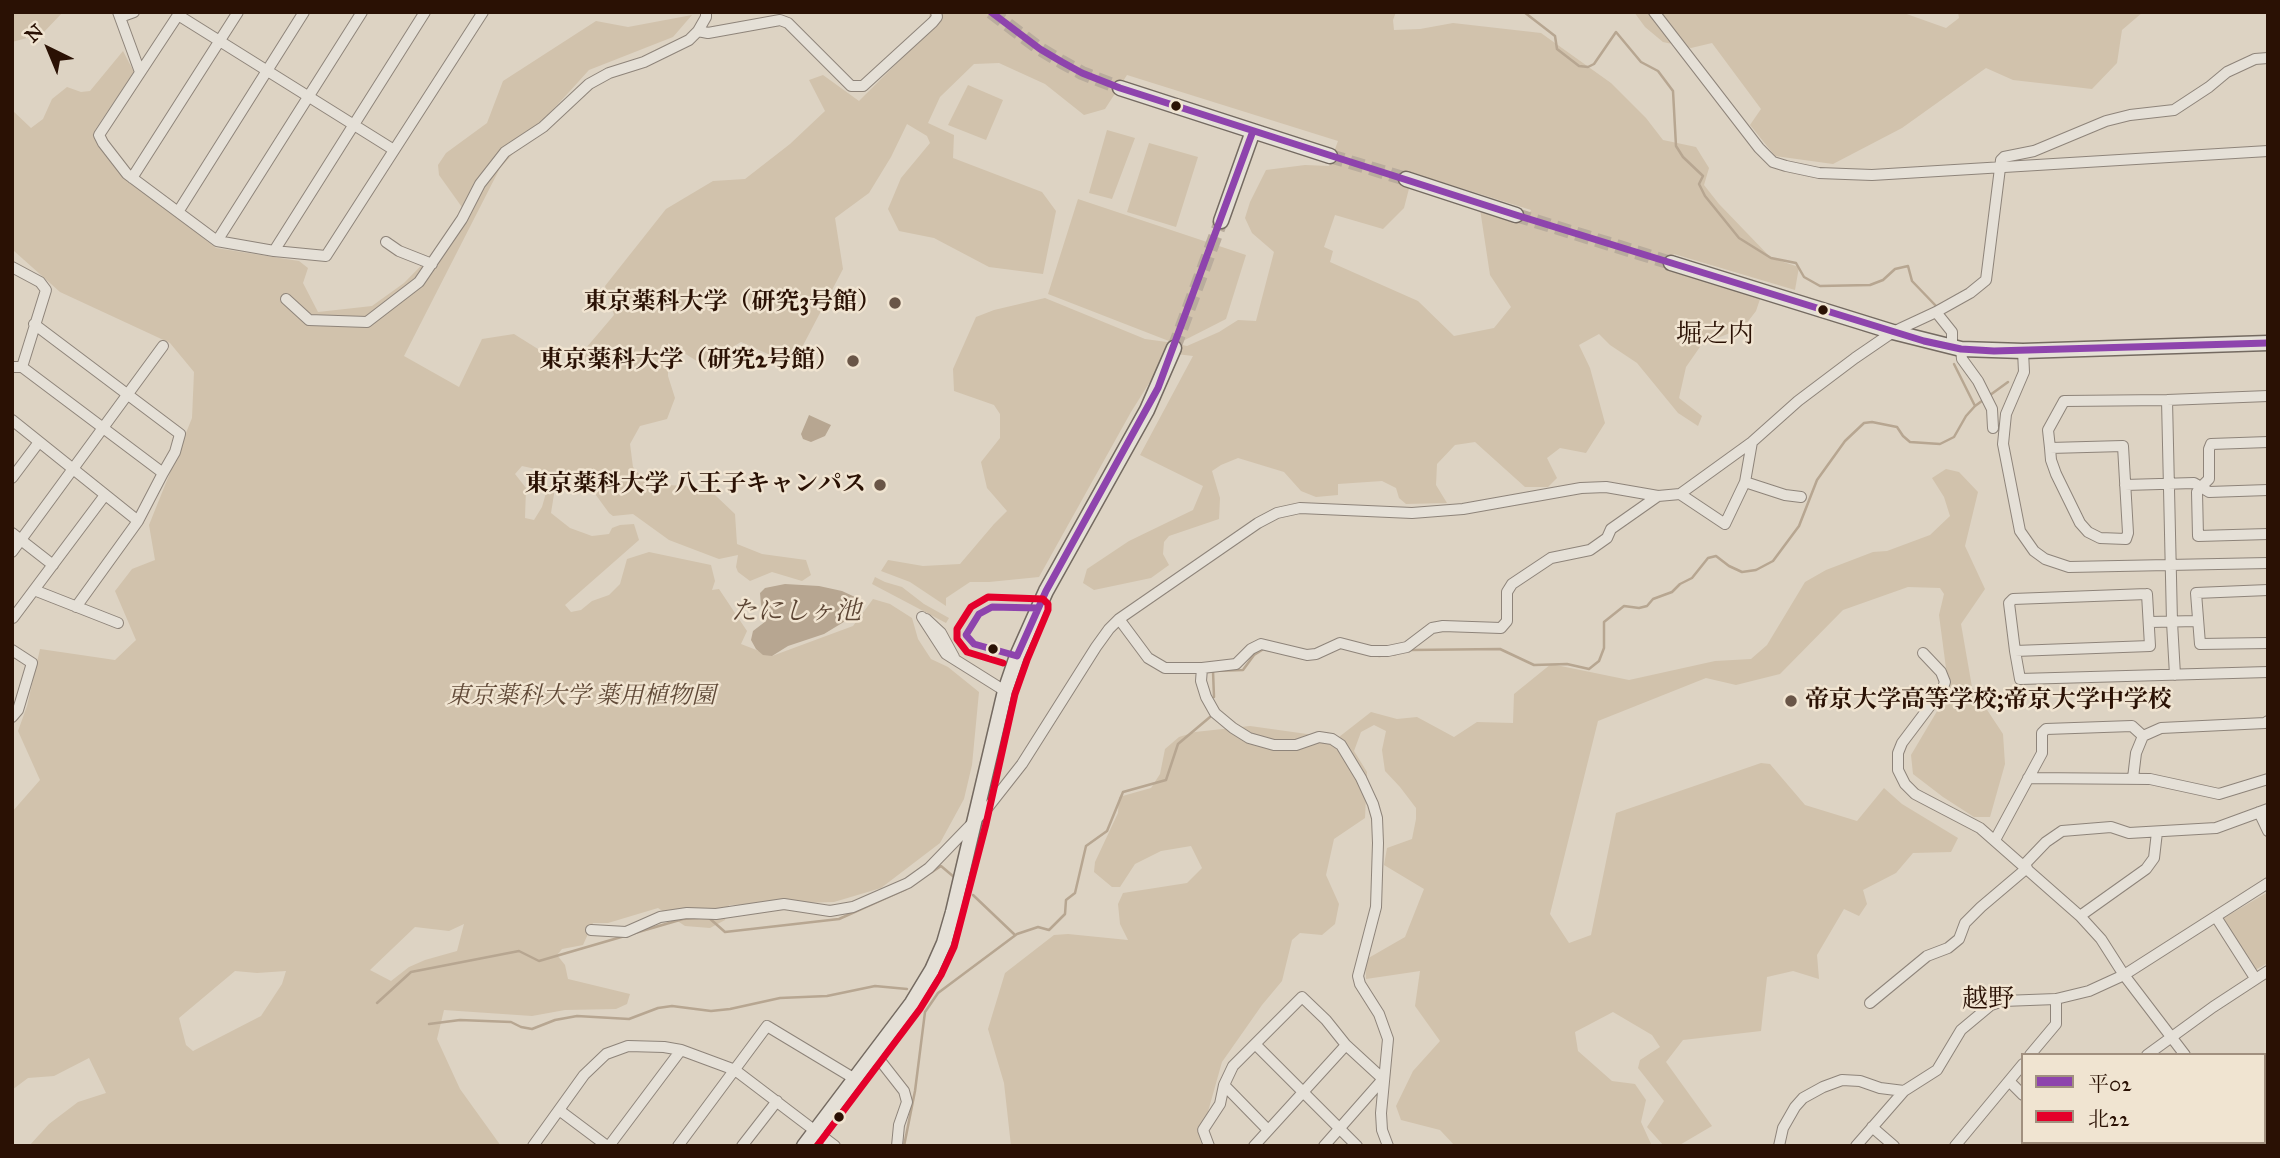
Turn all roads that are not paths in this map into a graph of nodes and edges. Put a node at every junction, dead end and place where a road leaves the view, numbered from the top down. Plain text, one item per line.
1 (134, 12) edge
2 (238, 12) edge
3 (304, 12) edge
4 (362, 12) edge
5 (425, 12) edge
6 (483, 12) edge
7 (706, 12) edge
8 (936, 12) edge
9 (1654, 12) edge
10 (179, 14) edge
11 (119, 15) edge
12 (698, 31) junction
13 (220, 41) junction
14 (2268, 58) edge
15 (267, 71) junction
16 (140, 72) junction
17 (1119, 88) tunnel mouth
18 (309, 97) junction
19 (354, 125) junction
20 (1253, 131) junction
21 (394, 150) junction
22 (2268, 151) edge
23 (1330, 156) tunnel mouth
24 (2001, 167) junction
25 (132, 178) junction
26 (1406, 179) tunnel mouth
27 (178, 212) junction
28 (1516, 215) tunnel mouth
29 (1221, 221) tunnel mouth
30 (217, 241) junction
31 (386, 242) dead end
32 (274, 251) junction
33 (1671, 263) tunnel mouth
34 (432, 264) junction
35 (12, 267) edge
36 (286, 299) dead end
37 (1939, 310) junction
38 (34, 324) junction
39 (1893, 332) junction
40 (2268, 343) edge
41 (163, 346) dead end
42 (1174, 348) tunnel mouth
43 (1956, 348) junction
44 (2023, 351) junction
45 (17, 367) edge
46 (127, 395) junction
47 (2268, 396) edge
48 (2167, 400) junction
49 (12, 420) edge
50 (104, 427) junction
51 (1993, 428) dead end
52 (39, 442) junction
53 (1752, 442) junction
54 (2268, 442) edge
55 (2050, 448) junction
56 (73, 469) junction
57 (163, 473) junction
58 (12, 478) edge
59 (1745, 482) junction
60 (2169, 483) junction
61 (2125, 485) junction
62 (2202, 487) junction
63 (2268, 490) edge
64 (1680, 494) junction
65 (105, 495) junction
66 (1658, 496) junction
67 (1801, 497) dead end
68 (138, 521) junction
69 (12, 533) edge
70 (2268, 534) edge
71 (21, 540) junction
72 (12, 552) edge
73 (2268, 563) edge
74 (53, 565) junction
75 (2171, 566) junction
76 (34, 590) junction
77 (2268, 590) edge
78 (76, 607) junction
79 (13, 618) edge
80 (1119, 619) junction
81 (2197, 621) junction
82 (2150, 622) junction
83 (2172, 622) junction
84 (118, 623) dead end
85 (2268, 643) edge
86 (12, 650) edge
87 (2015, 651) junction
88 (1923, 653) dead end
89 (956, 660) dead end
90 (1202, 668) junction
91 (2268, 672) edge
92 (2175, 675) junction
93 (1005, 691) junction
94 (14, 710) edge
95 (2268, 721) edge
96 (2143, 736) junction
97 (2028, 778) junction
98 (2133, 778) junction
99 (2268, 779) edge
100 (2264, 810) edge
101 (975, 822) junction
102 (2268, 831) edge
103 (2157, 832) junction
104 (1995, 839) junction
105 (2026, 866) junction
106 (2268, 883) edge
107 (2080, 916) junction
108 (2216, 917) junction
109 (591, 930) dead end
110 (2268, 971) edge
111 (2124, 975) junction
112 (2255, 978) junction
113 (2056, 999) junction
114 (1870, 1003) dead end
115 (2171, 1036) junction
116 (1256, 1045) junction
117 (1346, 1045) junction
118 (681, 1050) junction
119 (2032, 1053) edge
120 (2150, 1053) edge
121 (2184, 1053) edge
122 (875, 1054) junction
123 (2021, 1066) edge
124 (735, 1070) junction
125 (855, 1079) junction
126 (1383, 1079) junction
127 (2008, 1081) junction
128 (1224, 1084) junction
129 (1304, 1090) junction
130 (1904, 1091) junction
131 (2021, 1093) edge
132 (777, 1101) junction
133 (559, 1110) junction
134 (1872, 1127) junction
135 (1341, 1128) junction
136 (816, 1130) junction
137 (1268, 1130) junction
138 (533, 1146) edge
139 (608, 1146) edge
140 (678, 1146) edge
141 (742, 1146) edge
142 (804, 1146) edge
143 (835, 1146) edge
144 (897, 1146) edge
145 (1209, 1146) edge
146 (1254, 1146) edge
147 (1324, 1146) edge
148 (1357, 1146) edge
149 (1388, 1146) edge
150 (1779, 1146) edge
151 (1856, 1146) edge
152 (1894, 1146) edge
153 (1955, 1146) edge

1 - 11 street
2 - 13 street
3 - 15 street
4 - 18 street
5 - 19 street
6 - 21 street
7 - 12 street
8 - 12 street
9 - 24 street
10 - 13 street
10 - 16 street
11 - 16 street
12 - 34 street
13 - 15 street
13 - 25 street
14 - 24 street
15 - 18 street
15 - 27 street
16 - 25 street
17 - 20 street
18 - 19 street
18 - 30 street
19 - 21 street
19 - 32 street
20 - 23 street
20 - 29 street
21 - 32 street
22 - 24 street
24 - 37 street
25 - 27 street
26 - 28 street
27 - 30 street
30 - 32 street
31 - 34 street
33 - 39 street
34 - 36 street
35 - 38 street
37 - 39 street
37 - 43 street
38 - 45 street
38 - 46 street
39 - 43 street
39 - 53 street
40 - 44 street
41 - 46 street
42 - 93 street
43 - 44 street
43 - 51 street
44 - 75 street
45 - 50 street
46 - 50 street
46 - 57 street
47 - 48 street
48 - 55 street
48 - 60 street
49 - 52 street
50 - 56 street
50 - 57 street
52 - 56 street
52 - 58 street
53 - 59 street
53 - 64 street
54 - 62 street
55 - 61 street
55 - 61 street
56 - 65 street
56 - 71 street
57 - 68 street
59 - 64 street
59 - 67 street
60 - 61 street
60 - 62 street
60 - 75 street
62 - 63 street
62 - 70 street
64 - 66 street
65 - 68 street
65 - 74 street
66 - 80 street
66 - 90 street
68 - 78 street
69 - 71 street
71 - 72 street
71 - 74 street
73 - 75 street
74 - 76 street
75 - 83 street
76 - 78 street
76 - 79 street
77 - 81 street
78 - 84 street
80 - 90 street
80 - 101 street
81 - 83 street
81 - 85 street
82 - 83 street
82 - 87 street
82 - 87 street
83 - 92 street
86 - 94 street
87 - 92 street
88 - 104 street
89 - 93 street
90 - 126 street
91 - 92 street
93 - 101 street
95 - 96 street
96 - 97 street
96 - 98 street
97 - 98 street
97 - 104 street
98 - 99 street
100 - 102 street
100 - 103 street
101 - 109 street
101 - 122 street
103 - 105 street
103 - 107 street
104 - 105 street
105 - 107 street
105 - 114 street
106 - 108 street
107 - 111 street
108 - 111 street
108 - 112 street
110 - 112 street
111 - 113 street
111 - 115 street
112 - 115 street
113 - 119 street
113 - 130 street
115 - 120 street
115 - 121 street
116 - 117 street
116 - 128 street
116 - 129 street
117 - 126 street
117 - 129 street
118 - 124 street
118 - 133 street
118 - 139 street
122 - 125 street
122 - 144 street
123 - 127 street
124 - 125 street
124 - 132 street
124 - 140 street
125 - 136 street
126 - 135 street
126 - 149 street
127 - 131 street
127 - 153 street
128 - 137 street
128 - 145 street
129 - 135 street
129 - 137 street
130 - 134 street
130 - 150 street
132 - 136 street
132 - 141 street
133 - 138 street
133 - 139 street
134 - 151 street
134 - 152 street
135 - 147 street
135 - 148 street
136 - 142 street
136 - 143 street
137 - 146 street

